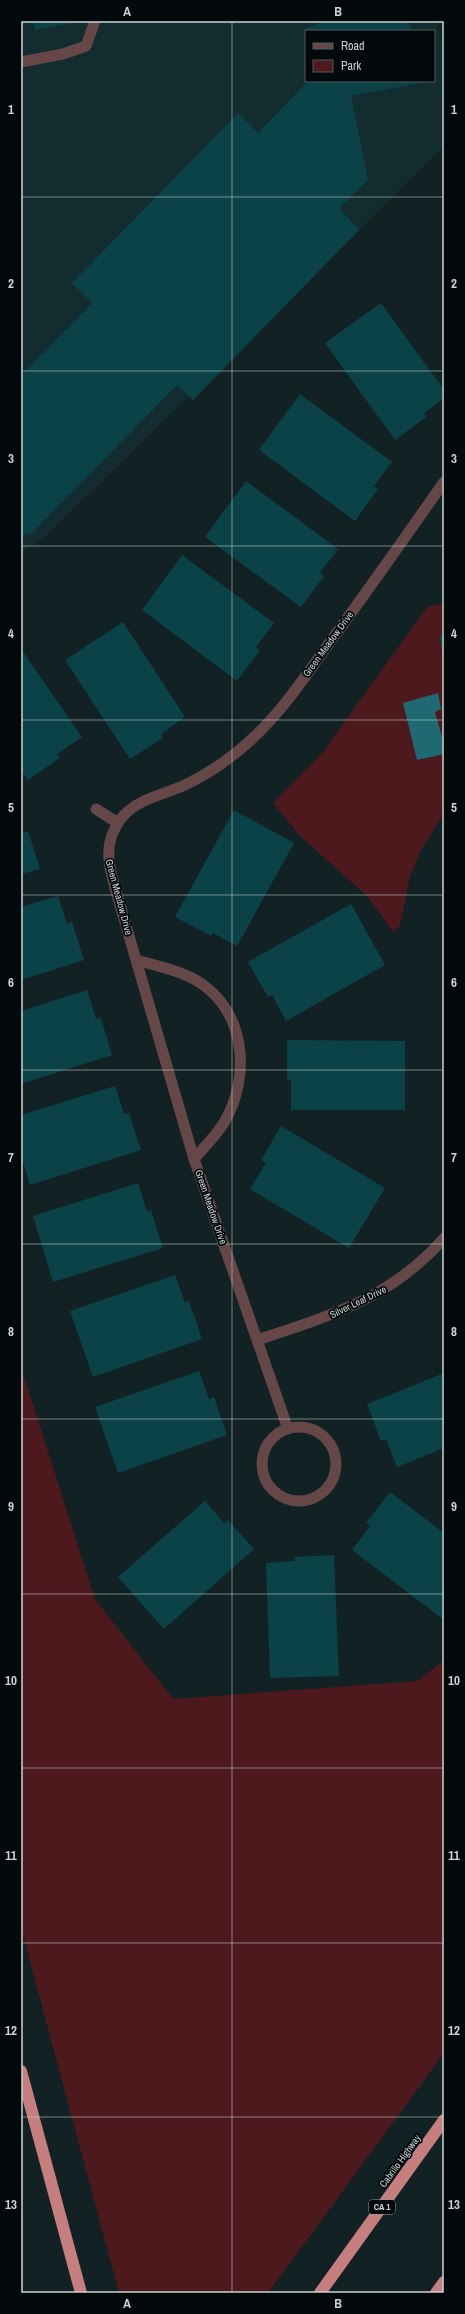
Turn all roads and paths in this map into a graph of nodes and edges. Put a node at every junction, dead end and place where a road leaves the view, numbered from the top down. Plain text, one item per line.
1 (95, 21) edge
2 (21, 62) edge
3 (444, 482) edge
4 (96, 809) dead end
5 (118, 823) junction
6 (136, 960) junction
7 (194, 1159) junction
8 (444, 1238) edge
9 (257, 1340) junction
10 (288, 1429) junction
11 (21, 2071) edge
12 (444, 2120) edge
13 (444, 2282) edge
14 (81, 2293) edge
15 (320, 2293) edge
16 (436, 2293) edge

1 - 2 street
3 - 5 street, Green Meadow Drive
4 - 5 street
5 - 6 street, Green Meadow Drive
6 - 7 street, Green Meadow Drive
6 - 7 street
7 - 9 street, Green Meadow Drive
8 - 9 street, Silver Leaf Drive
9 - 10 street, Green Meadow Drive
10 - 10 street
11 - 14 highway
12 - 15 highway, Cabrillo Highway / CA 1
13 - 16 highway

